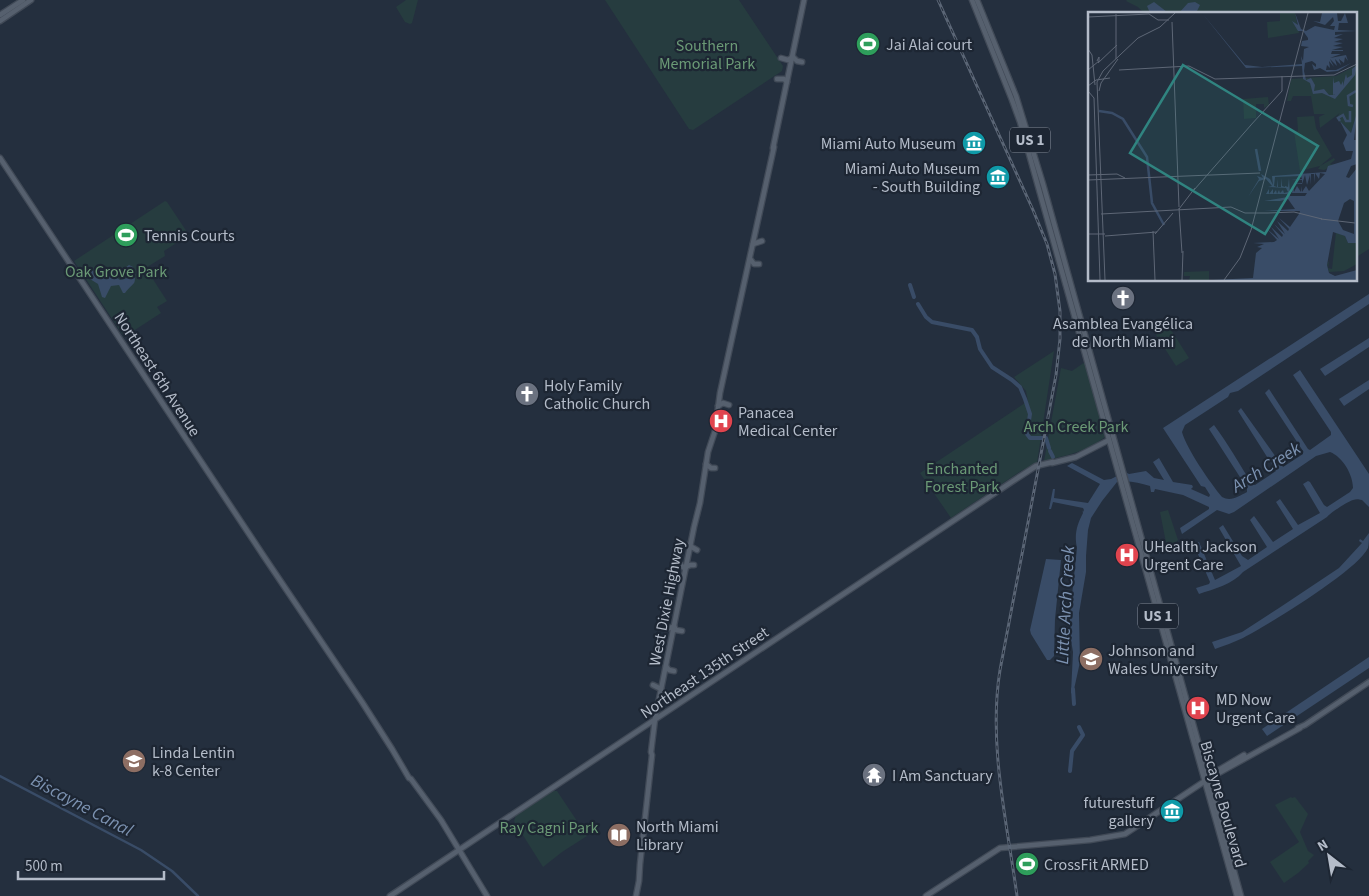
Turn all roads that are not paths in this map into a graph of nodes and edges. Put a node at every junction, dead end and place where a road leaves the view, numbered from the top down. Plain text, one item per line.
1 (23, 0) edge
2 (31, 0) edge
3 (804, 0) edge
4 (972, 0) edge
5 (977, 0) edge
6 (979, 11) junction
7 (0, 15) edge
8 (0, 21) edge
9 (793, 57) junction
10 (781, 58) dead end
11 (802, 62) dead end
12 (1000, 63) junction
13 (777, 79) dead end
14 (788, 82) junction
15 (0, 158) edge
16 (1044, 208) junction
17 (1052, 217) junction
18 (1048, 221) junction
19 (1054, 225) junction
20 (762, 241) dead end
21 (753, 244) junction
22 (751, 255) junction
23 (759, 264) dead end
24 (1087, 350) junction
25 (729, 405) dead end
26 (718, 406) junction
27 (716, 422) junction
28 (722, 428) dead end
29 (1111, 439) junction
30 (706, 464) junction
31 (715, 468) dead end
32 (698, 481) dead end
33 (1123, 481) junction
34 (702, 486) junction
35 (690, 545) junction
36 (682, 546) dead end
37 (697, 550) dead end
38 (675, 564) dead end
39 (694, 565) dead end
40 (686, 568) junction
41 (296, 604) junction
42 (674, 627) junction
43 (666, 629) dead end
44 (682, 631) dead end
45 (314, 634) junction
46 (1169, 647) junction
47 (329, 652) junction
48 (331, 661) junction
49 (666, 666) junction
50 (674, 671) dead end
51 (345, 677) junction
52 (1369, 682) edge
53 (653, 685) dead end
54 (661, 689) junction
55 (357, 700) junction
56 (657, 706) junction
57 (666, 712) junction
58 (655, 719) junction
59 (376, 724) junction
60 (645, 726) junction
61 (654, 730) junction
62 (1268, 744) junction
63 (393, 751) junction
64 (1230, 762) junction
65 (1205, 768) junction
66 (1227, 768) junction
67 (1215, 772) junction
68 (1207, 780) junction
69 (458, 850) junction
70 (640, 864) junction
71 (1230, 872) junction
72 (1236, 879) junction
73 (637, 885) junction
74 (390, 896) edge
75 (488, 896) edge
76 (636, 896) edge
77 (926, 896) edge
78 (1237, 896) edge
79 (1241, 896) edge

1 - 7 main road
2 - 8 main road
3 - 9 main road, West Dixie Highway
4 - 6 main road, Biscayne Boulevard / US 1
5 - 6 main road, Biscayne Boulevard / US 1
6 - 12 main road, Biscayne Boulevard / US 1
6 - 12 main road, Biscayne Boulevard / US 1
9 - 10 main road
9 - 11 main road
9 - 14 main road, West Dixie Highway
12 - 16 main road, Biscayne Boulevard / US 1
12 - 17 main road, Biscayne Boulevard / US 1
13 - 14 main road
14 - 21 main road, West Dixie Highway
15 - 41 main road, Northeast 6th Avenue
16 - 17 main road
16 - 18 main road, Biscayne Boulevard / US 1
17 - 19 main road, Biscayne Boulevard / US 1
18 - 19 main road
18 - 24 main road, Biscayne Boulevard / US 1
19 - 24 main road, Biscayne Boulevard / US 1
20 - 21 main road
21 - 22 main road, West Dixie Highway
22 - 23 main road
22 - 26 main road, West Dixie Highway
24 - 29 main road, Biscayne Boulevard / US 1
25 - 26 main road
26 - 27 main road, West Dixie Highway
27 - 28 main road
27 - 30 main road, West Dixie Highway
29 - 33 main road, Biscayne Boulevard / US 1
29 - 57 main road, Northeast 135th Street
30 - 31 main road
30 - 34 main road, West Dixie Highway
32 - 34 main road
33 - 46 main road, Biscayne Boulevard / US 1
33 - 46 main road, Biscayne Boulevard / US 1
34 - 35 main road, West Dixie Highway
35 - 36 main road
35 - 37 main road
35 - 40 main road, West Dixie Highway
38 - 40 main road
39 - 40 main road
40 - 42 main road, West Dixie Highway
41 - 45 main road, Northeast 6th Avenue
41 - 47 main road, Northeast 6th Avenue
42 - 43 main road
42 - 44 main road
42 - 49 main road, West Dixie Highway
45 - 47 main road
45 - 48 main road, Northeast 6th Avenue
46 - 65 main road, Biscayne Boulevard / US 1
46 - 68 main road, Biscayne Boulevard / US 1
47 - 51 main road, Northeast 6th Avenue
48 - 51 main road
48 - 55 main road, Northeast 6th Avenue
49 - 50 main road
49 - 54 main road, West Dixie Highway
51 - 59 main road, Northeast 6th Avenue
52 - 62 main road
53 - 54 main road
54 - 56 main road, West Dixie Highway
55 - 59 main road
55 - 63 main road, Northeast 6th Avenue
56 - 57 main road
56 - 58 main road, West Dixie Highway
57 - 58 main road, Northeast 135th Street
58 - 60 main road, Northeast 135th Street
58 - 61 main road, West Dixie Highway
59 - 63 main road, Northeast 6th Avenue
60 - 61 main road
60 - 69 main road, Northeast 135th Street
61 - 70 main road, West Dixie Highway
62 - 64 main road
62 - 66 main road
63 - 69 main road, Northeast 6th Avenue
64 - 66 main road
64 - 67 main road
65 - 67 main road
65 - 68 main road, Biscayne Boulevard / US 1
66 - 68 main road
67 - 68 main road
68 - 71 main road, Biscayne Boulevard / US 1
68 - 72 main road, Biscayne Boulevard / US 1
68 - 77 main road
69 - 74 main road, Northeast 135th Street
69 - 75 main road, Northeast 6th Avenue
70 - 73 main road, West Dixie Highway
70 - 73 main road, West Dixie Highway
71 - 72 main road
71 - 78 main road, Biscayne Boulevard / US 1
72 - 79 main road, Biscayne Boulevard / US 1
73 - 76 main road, West Dixie Highway

